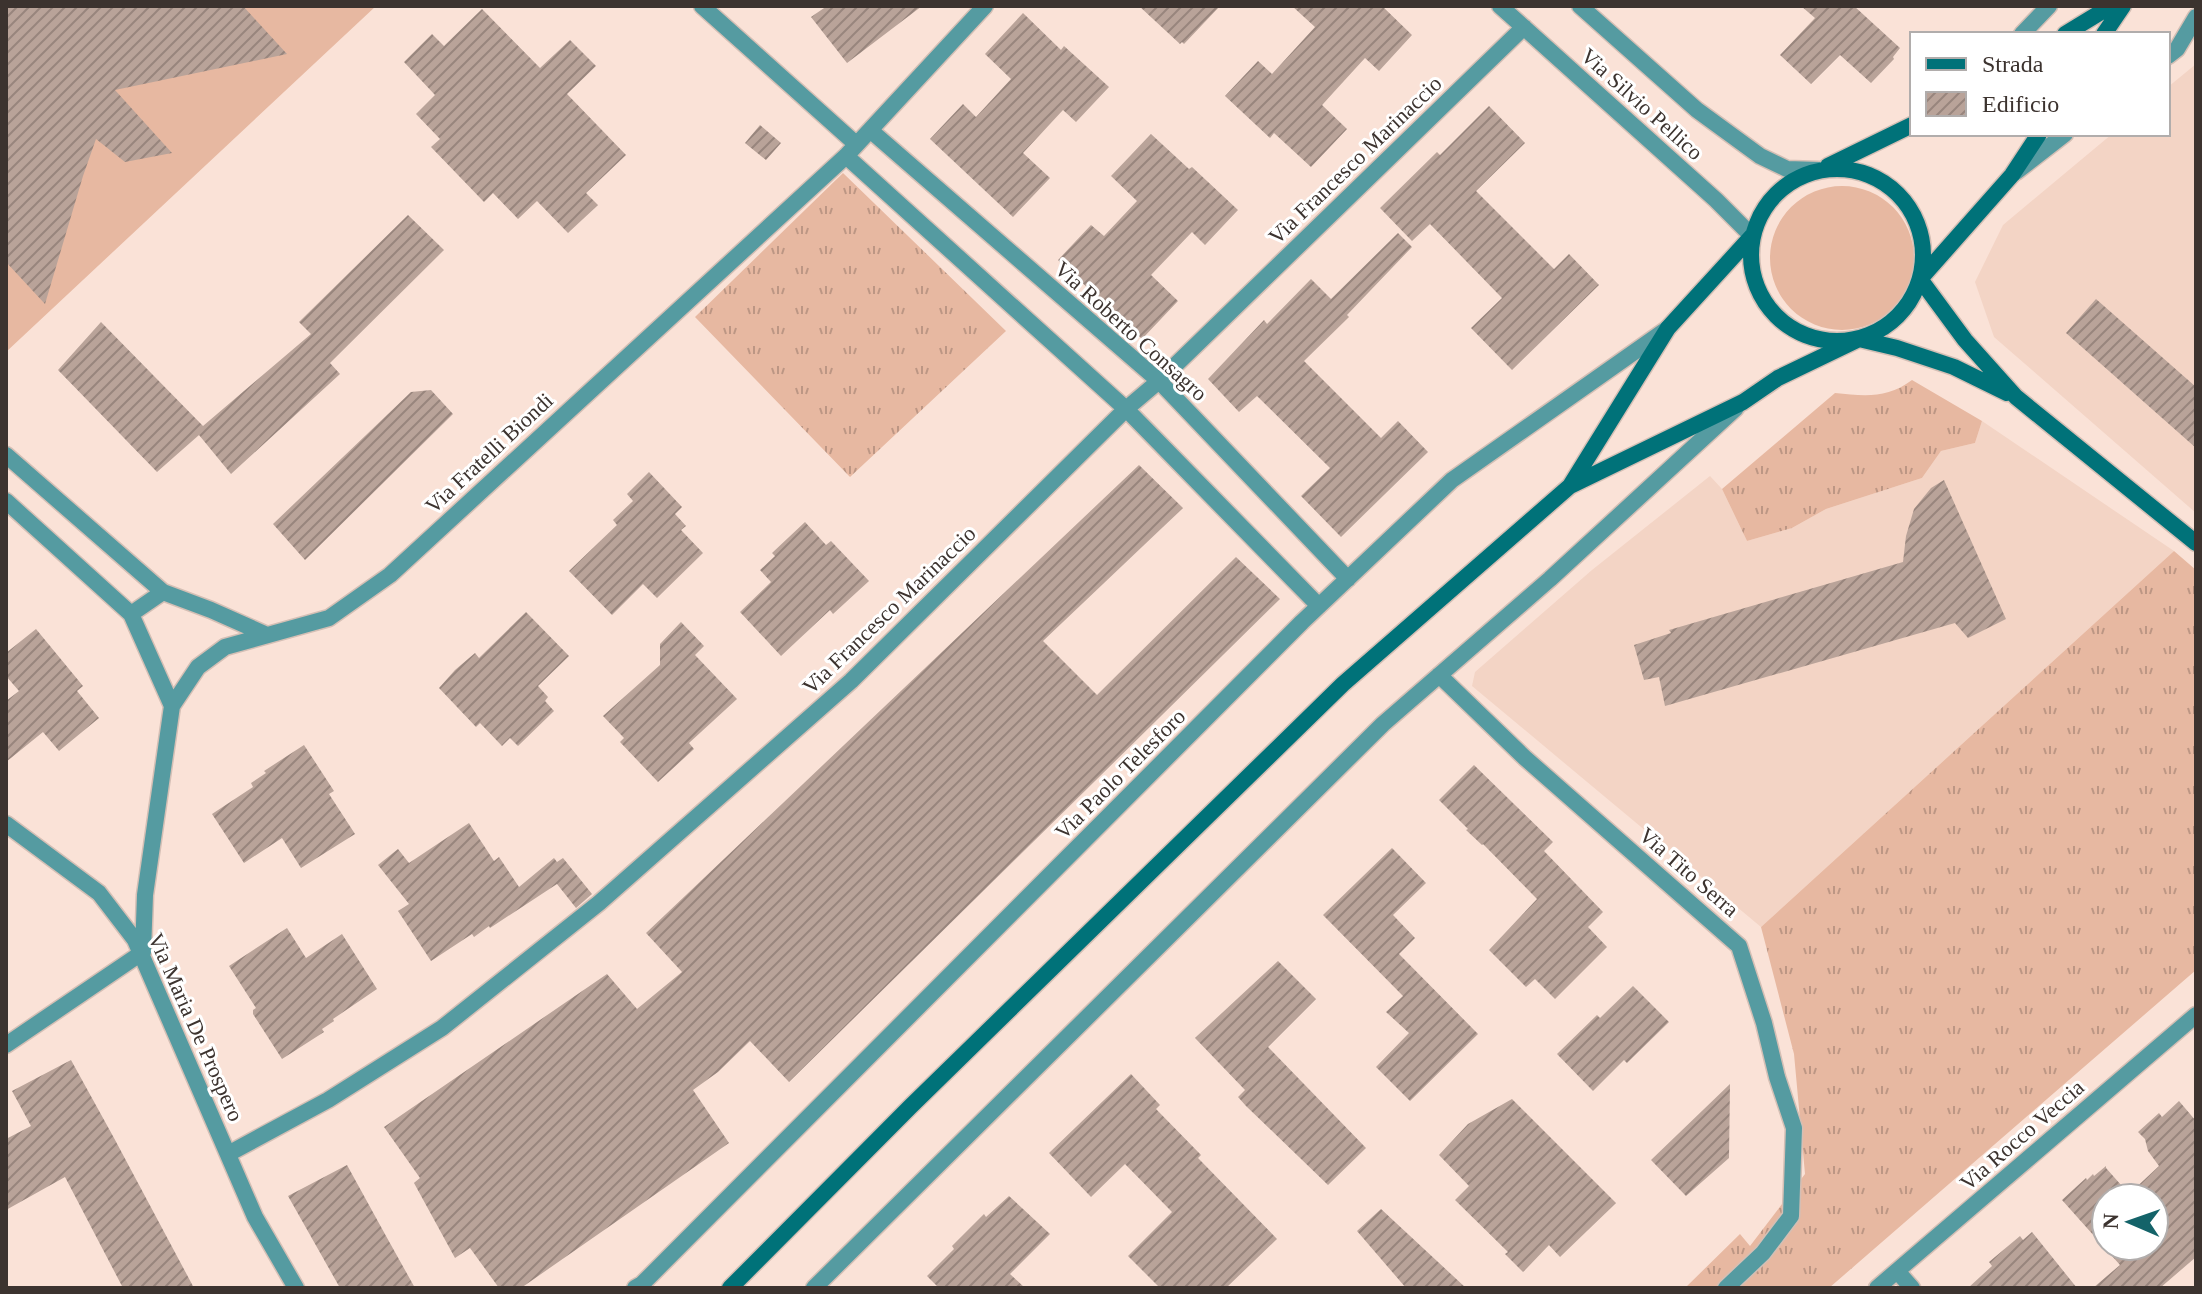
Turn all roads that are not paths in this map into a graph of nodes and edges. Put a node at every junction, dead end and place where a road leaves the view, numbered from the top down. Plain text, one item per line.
1 (702, 6) edge
2 (985, 6) edge
3 (1500, 6) edge
4 (1580, 6) edge
5 (2049, 6) edge
6 (2111, 6) edge
7 (2123, 6) edge
8 (2196, 17) edge
9 (1524, 27) junction
10 (2024, 32) edge
11 (2068, 32) edge
12 (2105, 32) edge
13 (2170, 54) edge
14 (1910, 126) edge
15 (870, 130) junction
16 (2038, 136) edge
17 (2062, 136) edge
18 (851, 150) junction
19 (1819, 170) junction
20 (2012, 175) junction
21 (1752, 236) junction
22 (1920, 279) junction
23 (1668, 328) junction
24 (1859, 339) junction
25 (1159, 381) junction
26 (2016, 397) junction
27 (1743, 402) junction
28 (1126, 409) junction
29 (6, 455) edge
30 (1570, 486) junction
31 (6, 501) edge
32 (2196, 543) edge
33 (1348, 579) junction
34 (163, 592) junction
35 (1319, 606) junction
36 (131, 614) junction
37 (267, 635) junction
38 (1439, 675) junction
39 (172, 706) junction
40 (6, 824) edge
41 (141, 953) junction
42 (2196, 1015) edge
43 (6, 1045) edge
44 (228, 1154) junction
45 (1897, 1271) junction
46 (296, 1288) edge
47 (635, 1288) edge
48 (730, 1288) edge
49 (814, 1288) edge
50 (1726, 1288) edge
51 (1877, 1288) edge
52 (1912, 1288) edge

1 - 18 street
2 - 15 street, Via Fratelli Biondi
3 - 9 street, Via Silvio Pellico
4 - 19 street, Via Silvio Pellico
5 - 10 street
6 - 11 street
7 - 12 street
8 - 13 street
9 - 21 street, Via Silvio Pellico
9 - 25 street, Via Francesco Marinaccio
14 - 19 street
15 - 18 street, Via Fratelli Biondi
15 - 25 street, Via Roberto Consagro
16 - 20 street
17 - 20 street
18 - 28 street
18 - 37 street, Via Fratelli Biondi
19 - 21 street
19 - 22 street
20 - 22 street
21 - 23 street, Via Paolo Telesforo
21 - 24 street
22 - 24 street
22 - 26 street
23 - 30 street, Via Paolo Telesforo
23 - 33 street, Via Paolo Telesforo
24 - 26 street
24 - 27 street, Via Paolo Telesforo
25 - 28 street, Via Francesco Marinaccio
25 - 33 street, Via Roberto Consagro
26 - 32 street
27 - 30 street, Via Paolo Telesforo
27 - 38 street, Via Paolo Telesforo
28 - 35 street
28 - 44 street, Via Francesco Marinaccio
29 - 34 street
30 - 48 street, Via Paolo Telesforo
31 - 36 street
33 - 35 street, Via Paolo Telesforo
34 - 36 street
34 - 37 street
35 - 47 street, Via Paolo Telesforo
36 - 39 street
37 - 39 street, Via Fratelli Biondi
38 - 49 street, Via Paolo Telesforo
38 - 50 street, Via Tito Serra
39 - 41 street, Via Fratelli Biondi
40 - 41 street, Via Maria De Prospero
41 - 43 street
41 - 44 street, Via Maria De Prospero
42 - 45 street, Via Rocco Veccia
44 - 46 street, Via Maria De Prospero
45 - 51 street, Via Rocco Veccia
45 - 52 street

